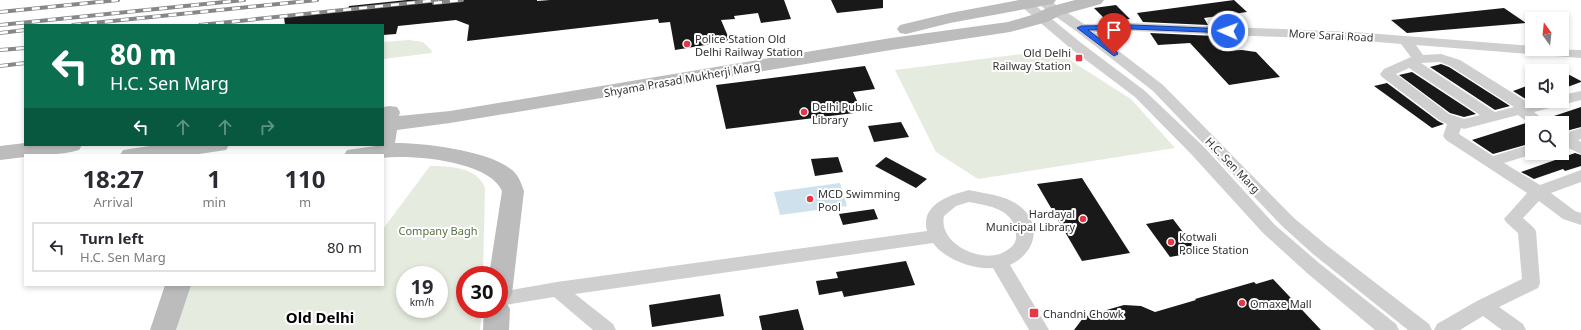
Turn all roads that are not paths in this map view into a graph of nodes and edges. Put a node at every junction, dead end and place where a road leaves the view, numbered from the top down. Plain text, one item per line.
1 (1095, 0) edge
2 (1042, 7) edge
3 (1081, 28) junction
4 (1405, 40) junction
5 (1581, 54) edge
6 (1415, 61) junction
7 (1581, 95) edge
8 (1569, 98) edge
9 (1528, 108) edge
10 (1524, 109) junction
11 (1532, 116) edge
12 (386, 117) edge
13 (1493, 117) junction
14 (1455, 122) junction
15 (1581, 134) edge
16 (1569, 137) edge
17 (1569, 142) edge
18 (61, 146) edge
19 (209, 146) edge
20 (1581, 149) edge
21 (392, 150) junction
22 (1525, 151) edge
23 (0, 153) edge
24 (140, 154) edge
25 (362, 154) edge
26 (1496, 160) dead end
27 (24, 166) edge
28 (0, 168) edge
29 (1581, 176) edge
30 (1538, 192) junction
31 (1581, 219) edge
32 (937, 236) junction
33 (998, 261) junction
34 (503, 266) edge
35 (178, 286) edge
36 (557, 289) junction
37 (508, 297) edge
38 (1484, 306) junction
39 (497, 318) edge
40 (163, 330) edge
41 (496, 330) edge
42 (606, 330) edge
43 (1039, 330) edge
44 (1390, 330) edge
45 (1422, 330) edge
46 (1444, 330) edge
47 (1516, 330) edge

1 - 2 main road, Shyama Prasad Mukherji Marg
2 - 3 street, H.C. Sen Marg
2 - 12 main road, Shyama Prasad Mukherji Marg
2 - 44 street, H.C. Sen Marg
3 - 4 street, More Sarai Road
3 - 45 street, H.C. Sen Marg
4 - 5 street, More Sarai Road
4 - 6 street
6 - 10 street
6 - 13 street
6 - 14 street
7 - 8 street
9 - 10 street
10 - 11 street
10 - 13 street
12 - 21 main road
13 - 14 street
14 - 30 street
15 - 16 street
17 - 20 street
18 - 23 main road
19 - 24 main road
21 - 25 main road
21 - 34 main road
22 - 26 street
27 - 28 main road
29 - 30 street
30 - 31 street
30 - 38 street
32 - 33 street
32 - 33 street
32 - 36 street
33 - 43 street
35 - 40 main road
36 - 37 street
36 - 42 street
38 - 46 street
38 - 47 street
39 - 41 main road

